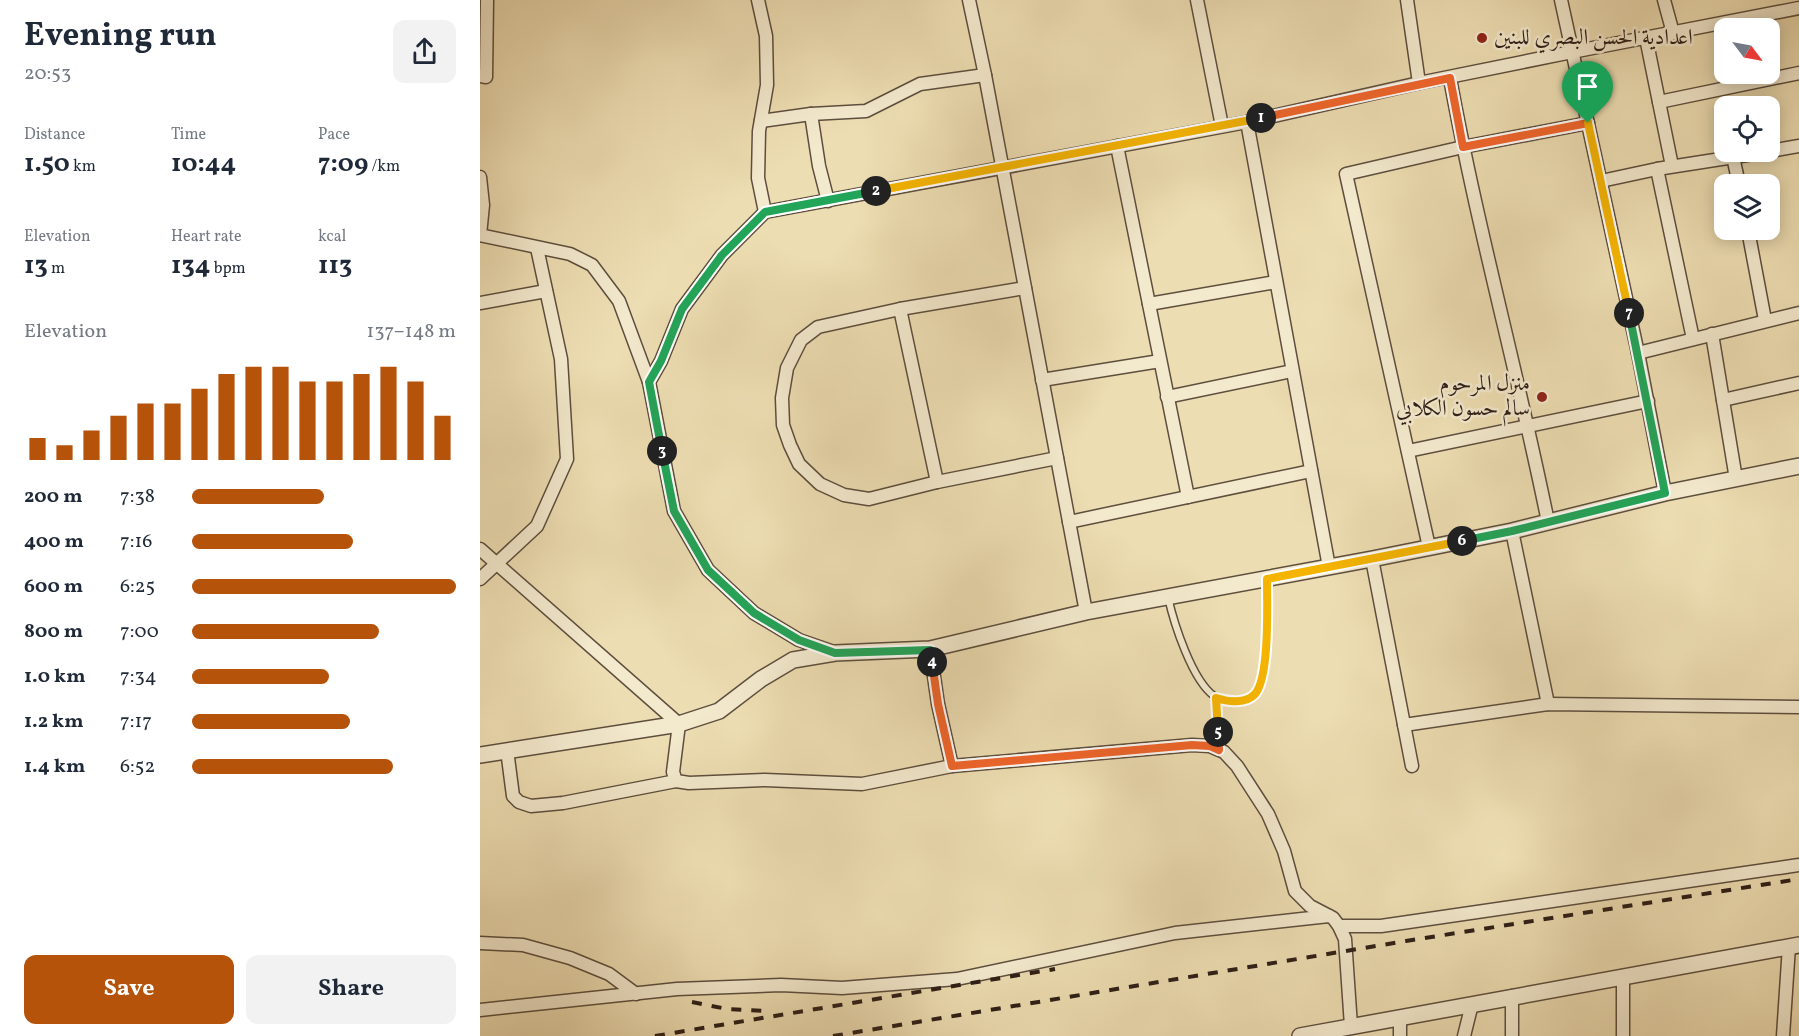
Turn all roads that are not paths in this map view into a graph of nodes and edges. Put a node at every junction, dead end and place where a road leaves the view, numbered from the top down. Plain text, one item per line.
1 (487, 0) edge
2 (758, 0) edge
3 (1197, 0) edge
4 (1407, 0) edge
5 (1561, 0) edge
6 (1664, 0) edge
7 (972, 1) edge
8 (1772, 6) edge
9 (1799, 8) edge
10 (1672, 33) junction
11 (1646, 38) junction
12 (1572, 52) junction
13 (1799, 73) edge
14 (985, 75) junction
15 (480, 76) edge
16 (1450, 78) junction
17 (1419, 83) junction
18 (1659, 102) junction
19 (810, 114) junction
20 (761, 121) junction
21 (1247, 122) junction
22 (1588, 123) junction
23 (1222, 126) junction
24 (1117, 146) junction
25 (1463, 147) junction
26 (1799, 147) edge
27 (1780, 149) edge
28 (1714, 160) edge
29 (1672, 166) junction
30 (1002, 168) junction
31 (1657, 169) junction
32 (480, 177) edge
33 (1601, 181) junction
34 (828, 201) junction
35 (765, 212) junction
36 (480, 235) edge
37 (1750, 240) edge
38 (537, 248) junction
39 (1276, 282) junction
40 (1025, 288) junction
41 (546, 291) junction
42 (480, 303) edge
43 (1149, 304) junction
44 (900, 309) junction
45 (1799, 313) edge
46 (1765, 320) junction
47 (1712, 334) junction
48 (1693, 339) junction
49 (1638, 353) junction
50 (1160, 361) junction
51 (1292, 371) junction
52 (1042, 380) junction
53 (649, 382) junction
54 (1799, 383) edge
55 (1167, 397) junction
56 (1723, 400) junction
57 (1647, 401) junction
58 (1528, 426) junction
59 (1408, 451) junction
60 (1057, 458) junction
61 (1799, 466) edge
62 (1311, 471) junction
63 (1736, 479) junction
64 (937, 482) junction
65 (1665, 493) junction
66 (1188, 497) junction
67 (1069, 522) junction
68 (1548, 522) junction
69 (1512, 531) junction
70 (1429, 547) junction
71 (480, 549) edge
72 (1372, 559) junction
73 (496, 563) junction
74 (1329, 567) junction
75 (480, 579) edge
76 (1267, 579) junction
77 (1168, 597) junction
78 (1086, 612) junction
79 (930, 650) junction
80 (835, 653) junction
81 (1216, 698) junction
82 (1548, 704) junction
83 (1799, 707) edge
84 (678, 724) junction
85 (1404, 725) junction
86 (507, 750) junction
87 (1219, 750) junction
88 (480, 755) edge
89 (952, 766) junction
90 (1412, 766) dead end
91 (676, 781) junction
92 (1799, 865) edge
93 (1329, 916) junction
94 (1339, 927) junction
95 (480, 943) edge
96 (1794, 945) edge
97 (1623, 976) junction
98 (636, 994) junction
99 (1512, 996) junction
100 (1472, 1004) junction
101 (480, 1010) edge
102 (1400, 1017) junction
103 (1351, 1026) junction
104 (1327, 1033) edge
105 (1299, 1036) edge
106 (1400, 1036) edge
107 (1464, 1036) edge
108 (1512, 1036) edge
109 (1623, 1036) edge
110 (1783, 1036) edge

1 - 15 street
2 - 20 street
3 - 23 street
4 - 17 street
5 - 12 street
6 - 10 street
7 - 14 street
8 - 9 street
8 - 10 street
10 - 11 street
11 - 12 street
11 - 18 street
12 - 16 street
12 - 22 street
13 - 18 street
14 - 19 street
14 - 30 street
16 - 17 street
16 - 25 street
17 - 21 street
18 - 29 street
19 - 20 street
19 - 34 street
20 - 35 street
21 - 23 street
21 - 39 street
22 - 25 street
22 - 33 street
23 - 24 street
24 - 30 street
24 - 43 street
25 - 58 street
25 - 59 street
26 - 27 street
28 - 29 street
29 - 31 street
30 - 34 street
30 - 40 street
31 - 33 street
31 - 48 street
32 - 36 street
33 - 49 street
34 - 35 street
35 - 53 street
36 - 38 street
37 - 46 street
38 - 41 street
38 - 53 street
39 - 43 street
39 - 51 street
40 - 44 street
40 - 52 street
41 - 42 street
41 - 73 street
43 - 50 street
44 - 64 street
44 - 64 street
45 - 46 street
46 - 47 street
47 - 48 street
47 - 56 street
48 - 49 street
49 - 57 street
50 - 52 street
50 - 55 street
51 - 55 street
51 - 62 street
52 - 60 street
53 - 80 street
54 - 56 street
55 - 66 street
56 - 63 street
57 - 58 street
57 - 65 street
58 - 59 street
58 - 68 street
59 - 70 street
60 - 64 street
60 - 67 street
61 - 63 street
62 - 66 street
62 - 74 street
63 - 65 street
65 - 68 street
66 - 67 street
67 - 78 street
68 - 69 street
69 - 70 street
69 - 82 street
70 - 72 street
71 - 73 street
72 - 74 street
72 - 85 street
73 - 75 street
73 - 84 street
74 - 76 street
76 - 77 street
76 - 81 lane
77 - 78 street
77 - 81 lane
78 - 79 street
79 - 80 street
79 - 89 street
80 - 84 street
81 - 87 lane
82 - 83 street
82 - 85 street
84 - 86 street
84 - 91 street
85 - 90 street
86 - 88 street
86 - 91 street
87 - 89 street
87 - 93 street
89 - 91 street
92 - 94 street
93 - 94 street
93 - 98 street
94 - 103 street
95 - 98 street
96 - 97 street
96 - 110 street
97 - 99 street
97 - 109 street
98 - 101 street
99 - 100 street
99 - 108 street
100 - 102 street
100 - 107 street
102 - 103 street
102 - 106 street
103 - 104 street
104 - 105 street

